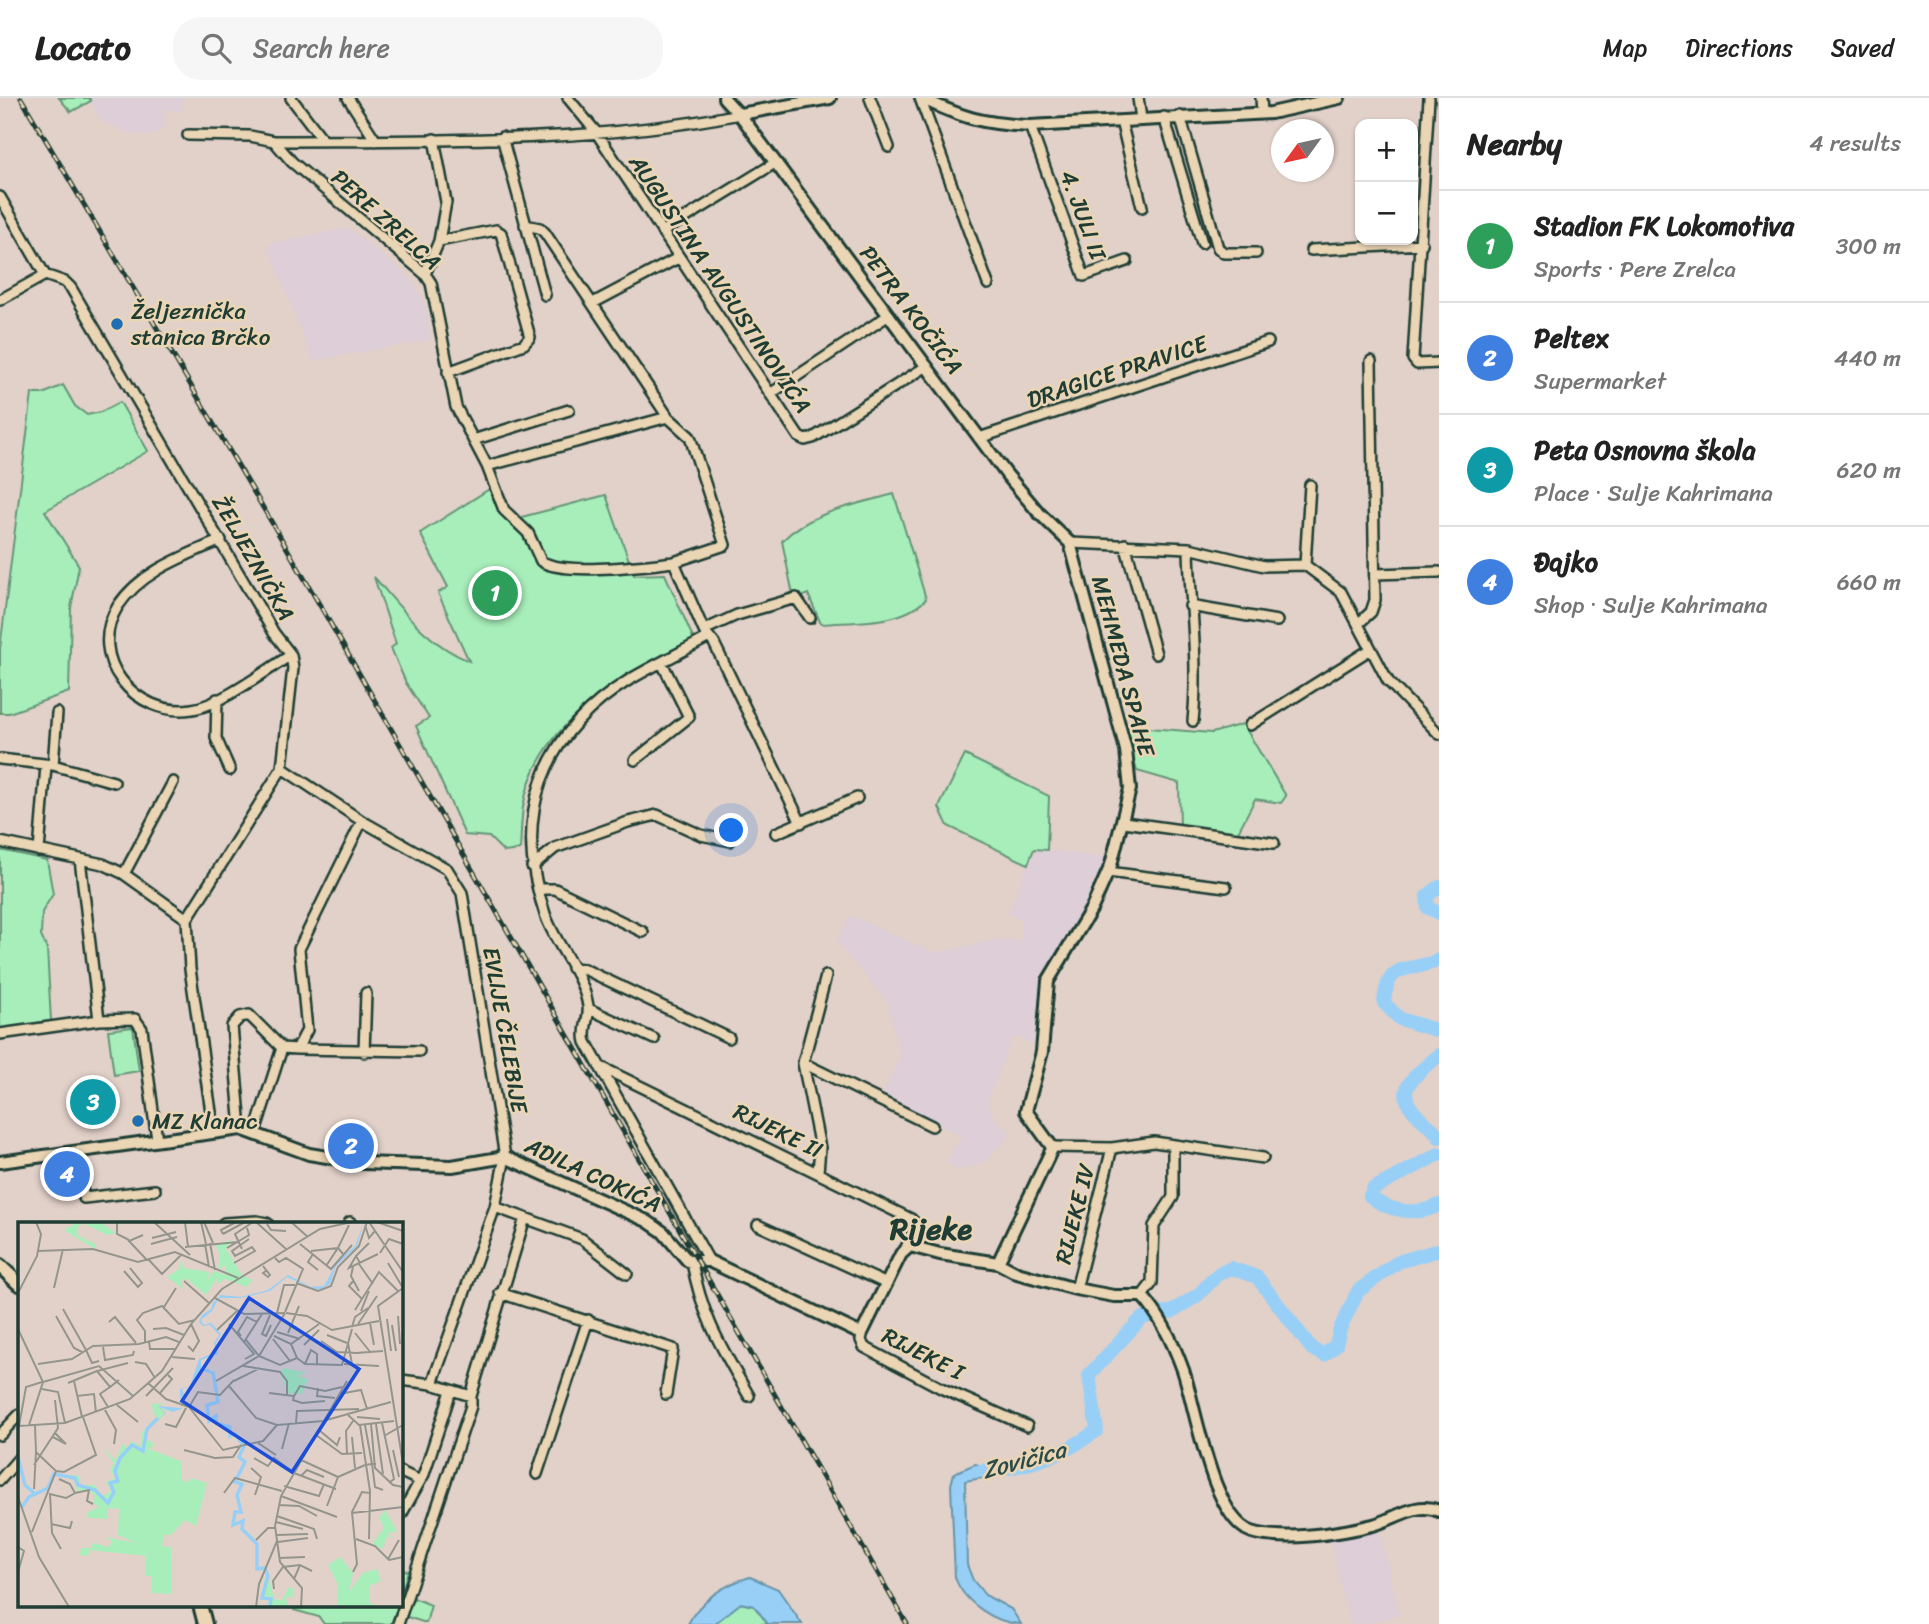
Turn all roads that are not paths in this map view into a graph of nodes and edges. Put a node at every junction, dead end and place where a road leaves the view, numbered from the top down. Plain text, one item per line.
1 (291, 98) edge
2 (348, 98) edge
3 (568, 98) edge
4 (724, 98) edge
5 (830, 98) edge
6 (870, 98) edge
7 (921, 98) edge
8 (1138, 98) edge
9 (1261, 98) edge
10 (1339, 98) edge
11 (1429, 98) edge
12 (1262, 113) junction
13 (740, 114) junction
14 (1180, 116) junction
15 (1164, 117) junction
16 (1141, 118) junction
17 (1121, 121) junction
18 (1030, 126) junction
19 (596, 132) junction
20 (188, 135) dead end
21 (502, 136) junction
22 (434, 139) junction
23 (323, 140) junction
24 (274, 141) junction
25 (376, 141) junction
26 (889, 147) dead end
27 (775, 163) junction
28 (0, 197) edge
29 (1142, 207) dead end
30 (525, 225) junction
31 (662, 232) junction
32 (439, 241) junction
33 (1202, 243) dead end
34 (1422, 244) junction
35 (1311, 250) dead end
36 (1256, 253) dead end
37 (678, 258) junction
38 (1127, 261) dead end
39 (425, 274) junction
40 (45, 275) junction
41 (988, 284) dead end
42 (545, 295) dead end
43 (0, 300) edge
44 (593, 303) junction
45 (889, 315) junction
46 (1268, 342) dead end
47 (1371, 361) dead end
48 (1439, 363) edge
49 (928, 366) junction
50 (448, 372) junction
51 (770, 394) junction
52 (569, 410) dead end
53 (668, 417) junction
54 (979, 438) junction
55 (472, 440) junction
56 (487, 466) junction
57 (1310, 485) dead end
58 (221, 540) junction
59 (1070, 543) junction
60 (1125, 544) junction
61 (1189, 548) junction
62 (674, 562) junction
63 (1305, 565) junction
64 (1439, 572) edge
65 (1375, 574) junction
66 (1190, 606) junction
67 (810, 618) dead end
68 (1277, 621) dead end
69 (1359, 623) junction
70 (706, 634) junction
71 (1371, 649) junction
72 (1156, 654) dead end
73 (291, 655) junction
74 (662, 663) junction
75 (217, 699) junction
76 (57, 713) dead end
77 (1193, 721) dead end
78 (1250, 725) dead end
79 (1439, 734) edge
80 (0, 759) edge
81 (635, 760) dead end
82 (49, 766) junction
83 (282, 768) junction
84 (230, 770) dead end
85 (114, 782) dead end
86 (173, 782) dead end
87 (857, 798) dead end
88 (362, 821) junction
89 (801, 822) junction
90 (1124, 822) junction
91 (776, 833) dead end
92 (730, 841) dead end
93 (0, 842) edge
94 (1274, 843) dead end
95 (39, 851) junction
96 (80, 859) junction
97 (532, 867) junction
98 (1108, 872) junction
99 (124, 874) junction
100 (1226, 887) dead end
101 (538, 889) junction
102 (187, 919) junction
103 (643, 932) dead end
104 (572, 968) junction
105 (826, 976) dead end
106 (366, 993) dead end
107 (589, 1009) junction
108 (99, 1020) junction
109 (0, 1034) edge
110 (729, 1038) dead end
111 (654, 1039) dead end
112 (282, 1048) junction
113 (297, 1049) junction
114 (419, 1051) dead end
115 (364, 1052) junction
116 (803, 1063) junction
117 (599, 1066) junction
118 (932, 1126) dead end
119 (241, 1129) junction
120 (214, 1132) junction
121 (255, 1132) junction
122 (157, 1140) junction
123 (1173, 1145) junction
124 (1052, 1147) junction
125 (1112, 1149) junction
126 (74, 1151) junction
127 (505, 1157) junction
128 (1264, 1158) dead end
129 (0, 1162) edge
130 (818, 1172) junction
131 (155, 1190) dead end
132 (495, 1207) junction
133 (525, 1218) junction
134 (238, 1222) edge
135 (259, 1222) edge
136 (758, 1225) dead end
137 (906, 1248) junction
138 (709, 1261) junction
139 (692, 1262) junction
140 (998, 1262) junction
141 (0, 1266) edge
142 (627, 1274) dead end
143 (18, 1283) edge
144 (887, 1284) junction
145 (1076, 1289) junction
146 (500, 1293) junction
147 (1143, 1298) junction
148 (588, 1320) junction
149 (863, 1331) junction
150 (402, 1380) edge
151 (432, 1384) junction
152 (451, 1391) junction
153 (666, 1394) dead end
154 (471, 1396) junction
155 (749, 1396) dead end
156 (18, 1416) edge
157 (1027, 1426) dead end
158 (0, 1435) edge
159 (18, 1459) edge
160 (402, 1472) edge
161 (537, 1474) dead end
162 (0, 1480) edge
163 (420, 1480) junction
164 (1439, 1511) edge
165 (402, 1513) edge
166 (200, 1606) edge
167 (205, 1624) edge
168 (398, 1624) edge

1 - 23 street
2 - 25 street
3 - 19 street, AUGUSTINA AVGUSTINOVIĆA
4 - 13 street, PETRA KOČIĆA
5 - 13 street
6 - 26 street
7 - 18 street
7 - 41 street
8 - 16 street
9 - 12 street
10 - 12 street
11 - 34 street
12 - 14 street
13 - 19 street
13 - 27 street, PETRA KOČIĆA
14 - 15 street
14 - 36 street
15 - 16 street
15 - 33 street
16 - 17 street
17 - 18 street
17 - 29 street
18 - 38 street, 4. JULI II
19 - 21 street
19 - 31 street, AUGUSTINA AVGUSTINOVIĆA
20 - 24 street
21 - 22 street
21 - 30 street
22 - 25 street
22 - 32 street
23 - 24 street
23 - 25 street
24 - 39 street, PERE ZRELCA
27 - 31 street
27 - 45 street, PETRA KOČIĆA
28 - 40 street
30 - 42 street
30 - 44 street
31 - 37 street, AUGUSTINA AVGUSTINOVIĆA
32 - 39 street
32 - 50 street
34 - 35 street
34 - 48 street
37 - 44 street
37 - 51 street, AUGUSTINA AVGUSTINOVIĆA
39 - 50 street, PERE ZRELCA
40 - 43 street
40 - 58 street, ŽELJEZNIČKA
44 - 53 street
45 - 49 street, PETRA KOČIĆA
45 - 51 street
46 - 54 street, DRAGICE PRAVICE
47 - 65 street
49 - 51 street, AUGUSTINA AVGUSTINOVIĆA
49 - 54 street, PETRA KOČIĆA
50 - 55 street, PERE ZRELCA
52 - 55 street
53 - 56 street
53 - 62 street
54 - 59 street, PETRA KOČIĆA
55 - 56 street, PERE ZRELCA
56 - 62 street, PERE ZRELCA
57 - 63 street
58 - 73 street, ŽELJEZNIČKA
58 - 75 street
59 - 60 street
59 - 90 street, MEHMEDA SPAHE
60 - 61 street
60 - 72 street
61 - 63 street
61 - 66 street
62 - 70 street
63 - 69 street
64 - 65 street
65 - 69 street
66 - 68 street
66 - 77 street
67 - 70 street
69 - 71 street
70 - 74 street
70 - 89 street
71 - 78 street
71 - 79 street
73 - 75 street
73 - 83 street, ŽELJEZNIČKA
74 - 81 street
74 - 97 street
75 - 84 street
76 - 82 street
80 - 82 street
82 - 85 street
82 - 95 street
83 - 88 street, EVLIJE ČELEBIJE
83 - 102 street
86 - 99 street
87 - 89 street
88 - 113 street
88 - 127 street, EVLIJE ČELEBIJE
89 - 91 street
90 - 94 street
90 - 98 street, MEHMEDA SPAHE
92 - 97 street
93 - 95 street
95 - 96 street
96 - 99 street
96 - 108 street
97 - 101 street
98 - 100 street
98 - 124 street, MEHMEDA SPAHE
99 - 102 street
101 - 103 street
101 - 104 street
102 - 120 street
104 - 107 street
104 - 110 street
105 - 116 street
106 - 115 street
107 - 111 street
107 - 117 street
108 - 109 street
108 - 122 street
112 - 113 street
112 - 119 street
112 - 121 street
113 - 115 street
114 - 115 street
116 - 118 street
116 - 130 street
117 - 130 street, RIJEKE II
117 - 138 street
119 - 120 street
119 - 121 street
120 - 122 street
121 - 127 street
122 - 126 street
123 - 125 street
123 - 128 street
123 - 147 street
124 - 125 street
124 - 140 street
125 - 145 street, RIJEKE IV
126 - 129 street
126 - 131 street
127 - 132 street, EVLIJE ČELEBIJE
127 - 139 street, ADILA COKIĆA
130 - 137 street, RIJEKE II
132 - 133 street
132 - 151 street, EVLIJE ČELEBIJE
133 - 142 street
133 - 146 street
134 - 135 street
136 - 144 street
137 - 140 street
137 - 144 street, RIJEKE I
138 - 139 street
138 - 149 street
139 - 155 street
140 - 145 street
141 - 143 main road
144 - 149 street, RIJEKE I
145 - 147 street
146 - 148 street
146 - 154 street
147 - 164 street
148 - 153 street
148 - 161 street
149 - 157 street, RIJEKE I
150 - 151 street
151 - 152 street
152 - 154 street
152 - 163 street
154 - 168 street
156 - 158 street
159 - 162 street
160 - 163 street
163 - 165 street
166 - 167 main road

